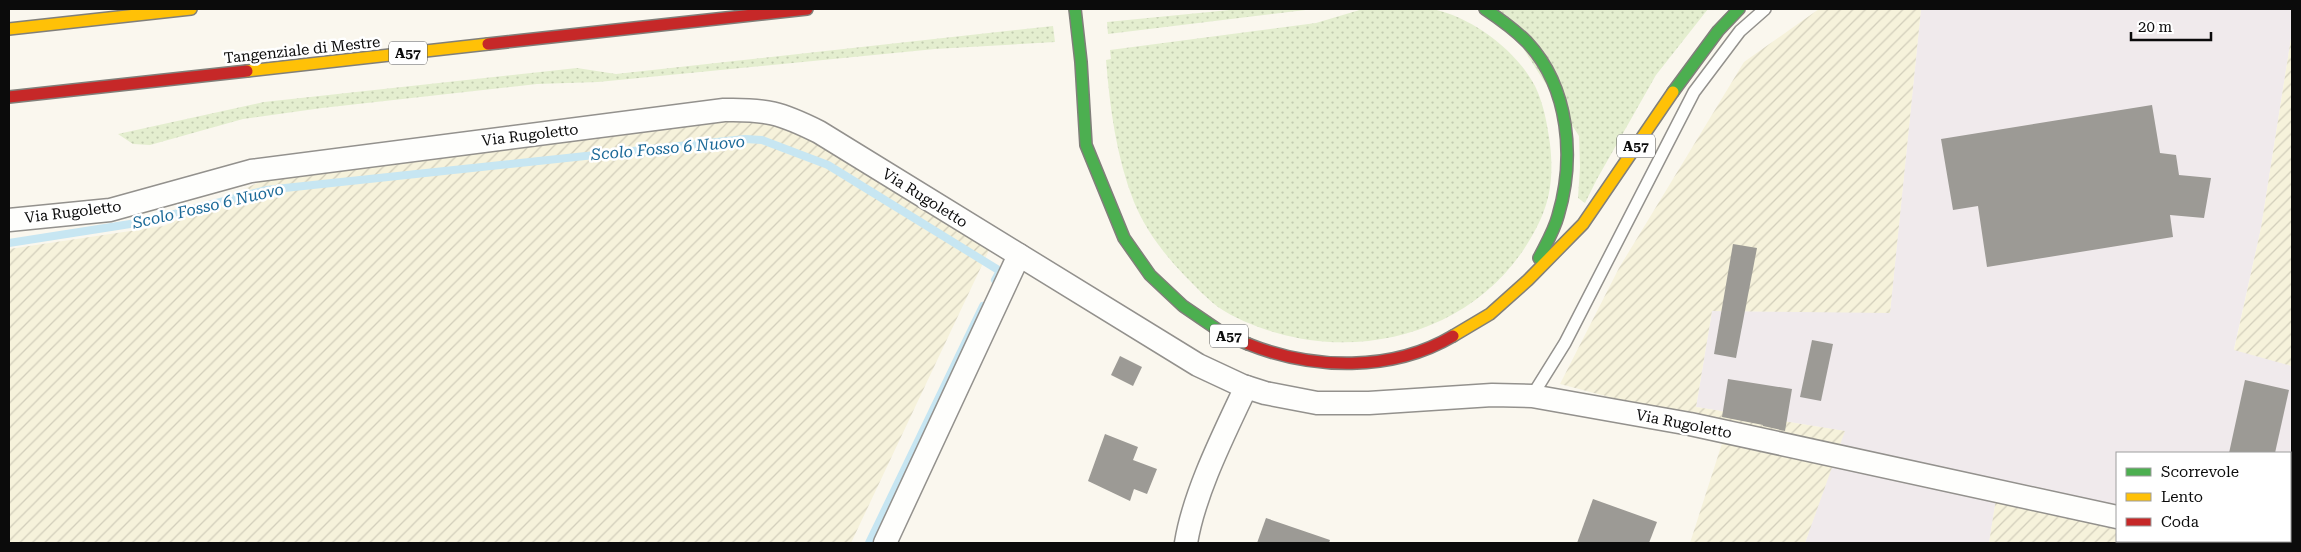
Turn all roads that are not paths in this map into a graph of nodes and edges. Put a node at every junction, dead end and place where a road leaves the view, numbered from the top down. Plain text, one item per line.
1 (191, 9) edge
2 (807, 9) edge
3 (1075, 9) edge
4 (1485, 9) edge
5 (1739, 9) edge
6 (1765, 9) edge
7 (9, 29) edge
8 (9, 97) edge
9 (9, 220) edge
10 (1019, 255) junction
11 (1528, 280) junction
12 (1246, 387) junction
13 (1532, 396) junction
14 (2116, 517) edge
15 (884, 543) edge
16 (1186, 543) edge

1 - 7 highway
2 - 8 highway, Tangenziale di Mestre / A57
3 - 11 highway, A57
4 - 11 highway, A57
5 - 11 highway, A57
6 - 13 lane
9 - 10 street, Via Rugoletto
10 - 12 street, Via Rugoletto
10 - 15 street
12 - 13 street, Via Rugoletto
12 - 16 street
13 - 14 street, Via Rugoletto

